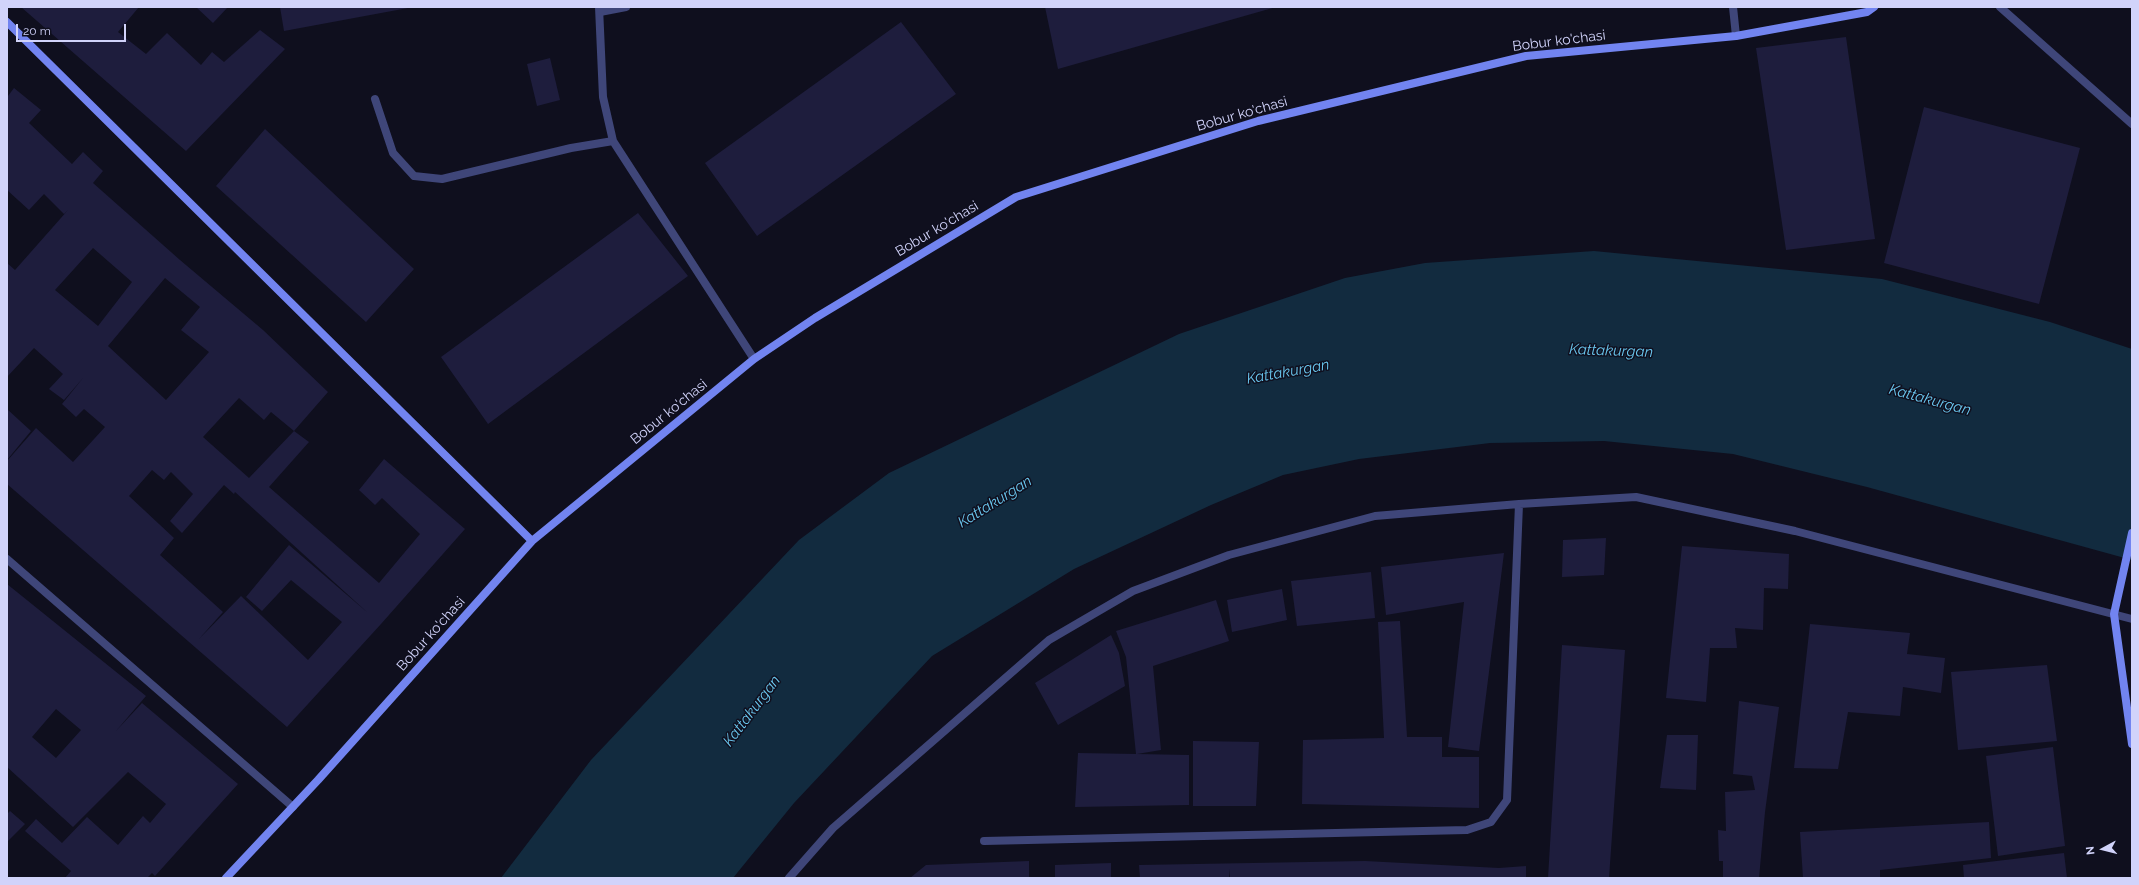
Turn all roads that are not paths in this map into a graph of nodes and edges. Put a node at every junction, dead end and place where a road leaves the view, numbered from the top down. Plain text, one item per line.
1 (626, 7) edge
2 (1733, 7) edge
3 (1874, 7) edge
4 (2000, 7) edge
5 (599, 10) edge
6 (7, 22) edge
7 (1736, 36) junction
8 (374, 99) dead end
9 (2132, 124) edge
10 (613, 141) junction
11 (754, 359) junction
12 (1519, 504) junction
13 (2132, 533) edge
14 (532, 541) junction
15 (7, 559) edge
16 (2114, 614) junction
17 (2132, 619) edge
18 (2132, 744) edge
19 (293, 807) junction
20 (984, 841) dead end
21 (226, 878) edge
22 (789, 878) edge

1 - 5 street
2 - 7 street
3 - 7 street, Bobur ko'chasi
4 - 9 street
5 - 10 street
6 - 14 street
7 - 11 street, Bobur ko'chasi
8 - 10 street
10 - 11 street
11 - 14 street, Bobur ko'chasi
12 - 16 street
12 - 20 street
12 - 22 street
13 - 16 street
14 - 19 street, Bobur ko'chasi
15 - 19 street
16 - 17 street
16 - 18 street
19 - 21 street, Bobur ko'chasi

